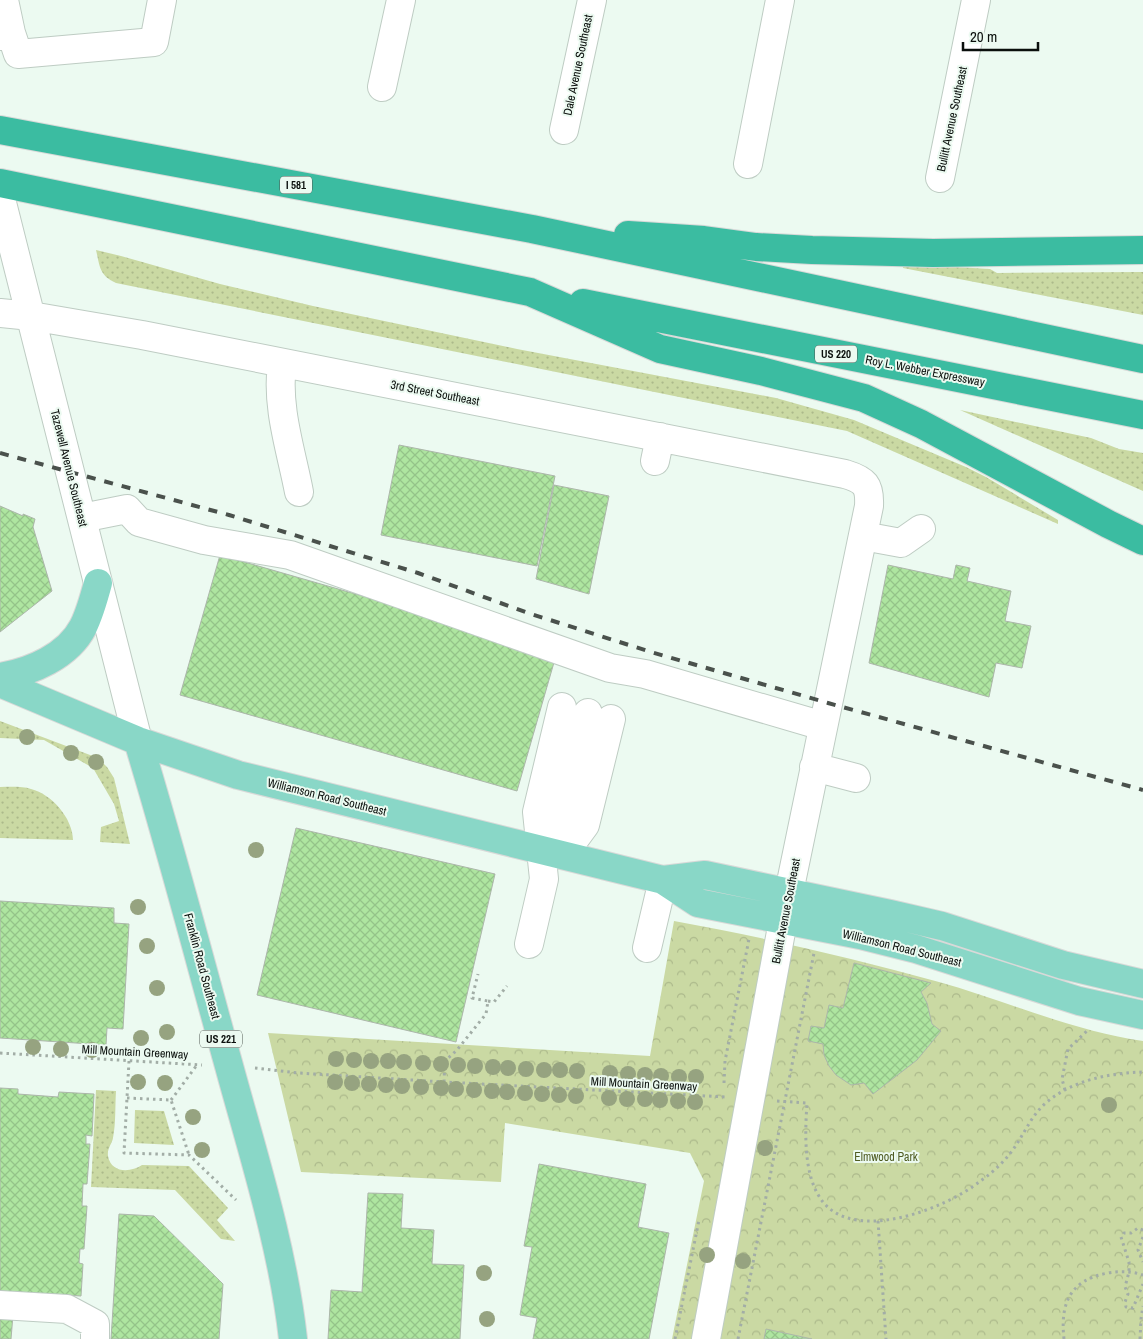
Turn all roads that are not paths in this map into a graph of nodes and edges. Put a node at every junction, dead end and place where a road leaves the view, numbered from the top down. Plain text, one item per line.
1 (4, 0) edge
2 (162, 0) edge
3 (402, 0) edge
4 (592, 0) edge
5 (780, 0) edge
6 (976, 0) edge
7 (6, 35) edge
8 (382, 86) dead end
9 (0, 130) edge
10 (564, 130) dead end
11 (748, 164) dead end
12 (940, 178) dead end
13 (0, 183) edge
14 (0, 195) edge
15 (532, 229) junction
16 (1143, 250) edge
17 (530, 292) junction
18 (0, 313) edge
19 (31, 316) junction
20 (1143, 359) edge
21 (282, 364) junction
22 (1143, 415) edge
23 (866, 484) joint
24 (299, 492) dead end
25 (82, 518) junction
26 (921, 529) dead end
27 (863, 536) junction
28 (1143, 541) edge
29 (98, 583) junction
30 (0, 677) edge
31 (0, 683) edge
32 (587, 713) dead end
33 (823, 726) junction
34 (138, 741) junction
35 (814, 767) junction
36 (856, 778) dead end
37 (552, 853) junction
38 (663, 880) junction
39 (789, 893) junction
40 (783, 921) junction
41 (529, 944) dead end
42 (647, 948) dead end
43 (1143, 984) edge
44 (1143, 1016) edge
45 (0, 1305) edge
46 (95, 1339) edge
47 (292, 1339) edge
48 (706, 1339) edge

1 - 7 street
2 - 7 street
3 - 8 street
4 - 10 street, Dale Avenue Southeast
5 - 11 street
6 - 12 street, Bullitt Avenue Southeast
9 - 15 highway, I 581
13 - 17 highway
14 - 19 street, Tazewell Avenue Southeast
15 - 16 highway
15 - 20 highway
17 - 22 highway, Roy L. Webber Expressway / US 220
17 - 28 highway
18 - 19 street, 3rd Street Southeast
19 - 21 street, 3rd Street Southeast
19 - 25 street, Tazewell Avenue Southeast
21 - 23 street, 3rd Street Southeast
21 - 24 street
23 - 27 street, Bullitt Avenue Southeast
25 - 29 street, Tazewell Avenue Southeast
25 - 33 street
26 - 27 street
27 - 33 street, Bullitt Avenue Southeast
29 - 30 main road
29 - 34 street, Tazewell Avenue Southeast
31 - 34 main road, Williamson Road Southeast
32 - 37 street
33 - 35 street, Bullitt Avenue Southeast
34 - 37 main road, Williamson Road Southeast
34 - 47 main road, Franklin Road Southeast / US 221
35 - 36 street
35 - 39 street, Bullitt Avenue Southeast
37 - 38 main road, Williamson Road Southeast
37 - 41 street
38 - 39 main road, Williamson Road Southeast
38 - 40 main road, Williamson Road Southeast
38 - 42 street
39 - 40 street, Bullitt Avenue Southeast
39 - 43 main road, Williamson Road Southeast
40 - 44 main road, Williamson Road Southeast
40 - 48 street, Bullitt Avenue Southeast
45 - 46 street

